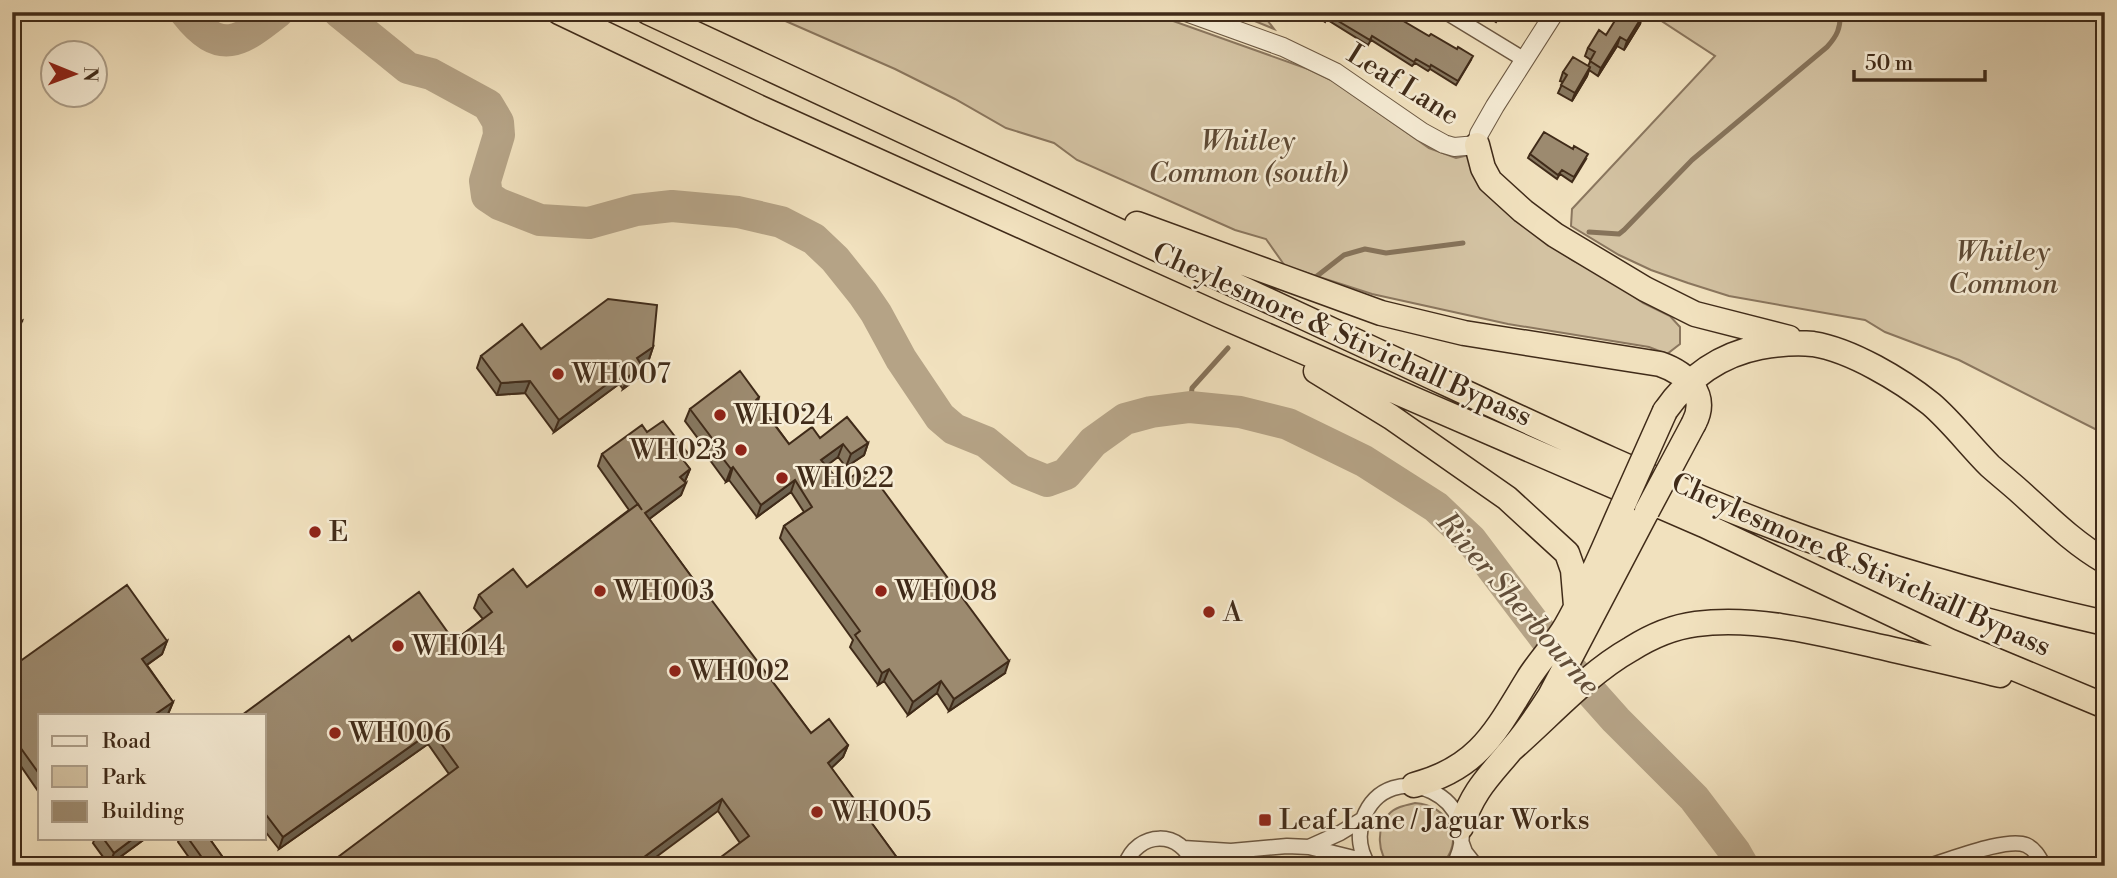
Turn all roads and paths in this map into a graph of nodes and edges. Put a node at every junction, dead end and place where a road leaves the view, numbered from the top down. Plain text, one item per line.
1 (559, 12) edge
2 (648, 12) edge
3 (1186, 12) edge
4 (1446, 12) edge
5 (1555, 12) edge
6 (1524, 60) junction
7 (1478, 145) junction
8 (981, 168) junction
9 (1241, 325) junction
10 (1813, 344) junction
11 (1690, 383) junction
12 (2105, 561) edge
13 (1576, 606) junction
14 (2105, 623) edge
15 (1573, 634) junction
16 (1555, 701) junction
17 (2096, 702) edge
18 (1414, 785) junction
19 (1363, 819) junction
20 (1461, 834) junction
21 (1309, 847) junction
22 (1183, 848) junction
23 (1231, 851) junction
24 (1367, 863) edge
25 (1125, 866) edge
26 (1194, 866) edge
27 (1211, 866) edge
28 (1453, 866) edge
29 (1476, 866) edge
30 (1928, 866) edge
31 (2044, 866) edge

1 - 9 highway, Cheylesmore & Stivichall Bypass
2 - 8 highway, Cheylesmore & Stivichall Bypass
3 - 7 street, Leaf Lane
4 - 6 street
5 - 6 street
6 - 7 street
7 - 10 highway
8 - 11 highway
8 - 14 highway, Cheylesmore & Stivichall Bypass
9 - 13 highway
9 - 17 highway, Cheylesmore & Stivichall Bypass
10 - 11 highway
10 - 12 highway
11 - 13 highway, bridge
11 - 15 highway, bridge
13 - 15 highway
15 - 16 highway
15 - 18 highway
16 - 17 highway
16 - 20 highway
18 - 19 street
18 - 20 street
19 - 21 street
19 - 24 street
20 - 28 street
20 - 29 street
21 - 23 street
21 - 24 street
22 - 23 street
22 - 25 street
22 - 26 street
23 - 27 street
30 - 31 street

